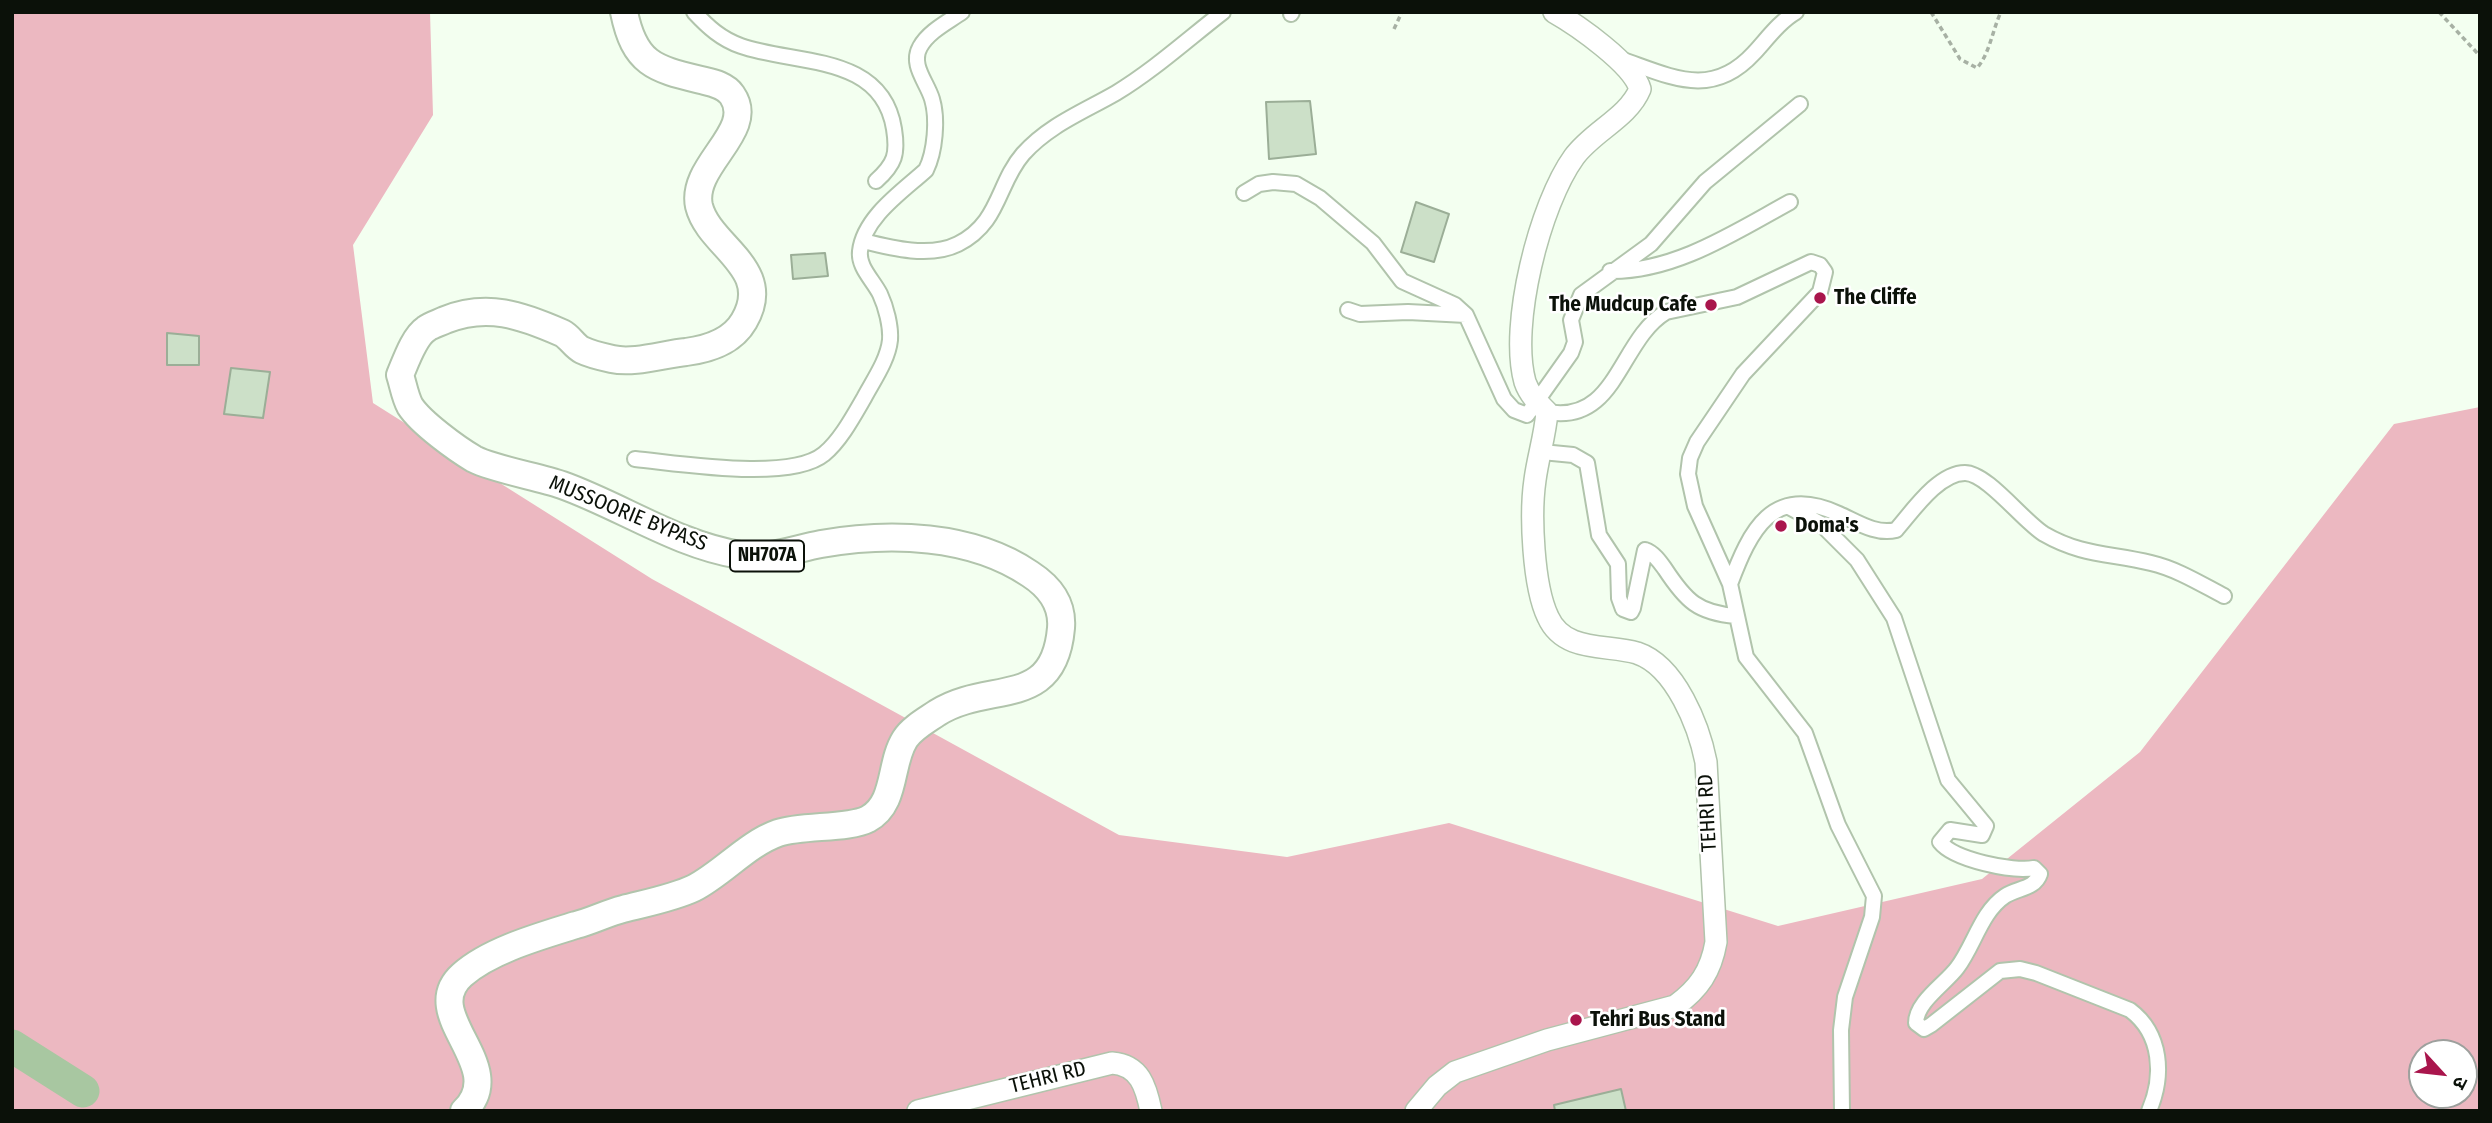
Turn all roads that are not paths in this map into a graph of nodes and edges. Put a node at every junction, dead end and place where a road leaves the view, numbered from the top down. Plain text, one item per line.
1 (624, 12) edge
2 (694, 12) edge
3 (962, 12) edge
4 (1223, 12) edge
5 (1554, 12) edge
6 (1796, 12) edge
7 (1616, 57) junction
8 (1800, 104) dead end
9 (876, 181) dead end
10 (1244, 193) dead end
11 (1790, 202) dead end
12 (863, 241) junction
13 (1610, 271) junction
14 (1349, 310) dead end
15 (1466, 315) junction
16 (1543, 408) junction
17 (1542, 452) junction
18 (635, 459) dead end
19 (1789, 507) junction
20 (1730, 584) junction
21 (2224, 596) dead end
22 (1736, 616) junction
23 (464, 1111) edge
24 (918, 1111) edge
25 (1151, 1111) edge
26 (1416, 1111) edge
27 (1842, 1111) edge
28 (2149, 1111) edge

1 - 23 highway, MUSSOORIE BYPASS / NH707A
2 - 9 street
3 - 12 street
4 - 12 street
5 - 7 street
6 - 7 street
7 - 16 street
8 - 13 street
10 - 15 street
11 - 13 street
12 - 18 street
13 - 16 street
14 - 15 street
15 - 16 street
16 - 17 street, TEHRI RD
16 - 20 street
17 - 22 street
17 - 26 street, TEHRI RD
19 - 20 street
19 - 21 street
19 - 28 street
20 - 22 street
22 - 27 street
24 - 25 street, TEHRI RD

